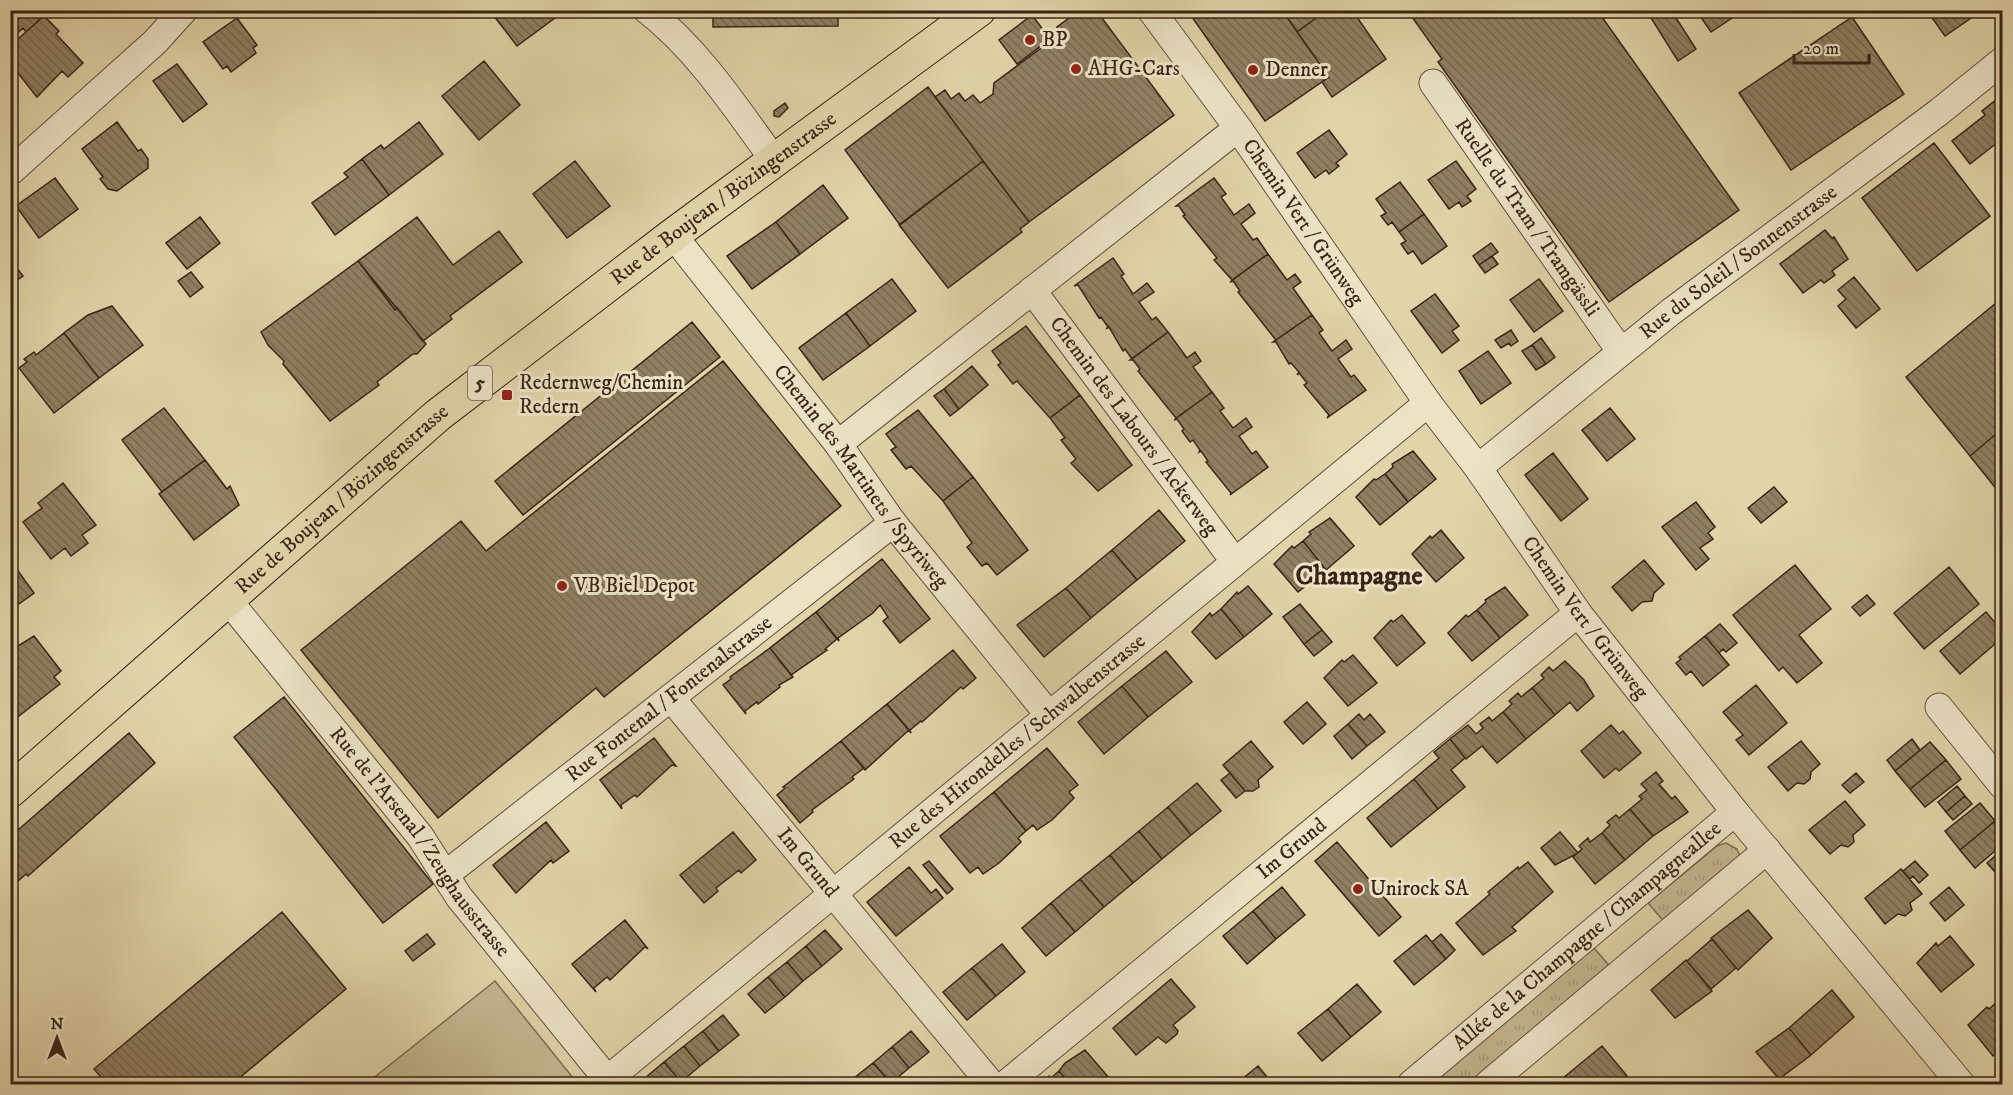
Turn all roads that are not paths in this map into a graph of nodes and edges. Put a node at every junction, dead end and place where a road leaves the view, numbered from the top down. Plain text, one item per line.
1 (184, 10) edge
2 (647, 10) edge
3 (979, 10) edge
4 (1151, 10) edge
5 (2002, 61) edge
6 (1433, 83) dead end
7 (1238, 128) junction
8 (774, 160) junction
9 (10, 172) edge
10 (673, 235) junction
11 (1032, 290) junction
12 (1621, 352) junction
13 (1428, 403) junction
14 (838, 444) junction
15 (1478, 468) junction
16 (893, 523) junction
17 (1236, 562) junction
18 (228, 600) junction
19 (1578, 613) junction
20 (671, 698) junction
21 (1939, 706) dead end
22 (1049, 715) junction
23 (2002, 784) edge
24 (10, 791) edge
25 (1735, 812) junction
26 (1767, 850) junction
27 (445, 875) junction
28 (832, 895) junction
29 (609, 1082) edge
30 (991, 1084) edge
31 (1006, 1084) edge
32 (1411, 1084) edge
33 (1488, 1084) edge
34 (1961, 1084) edge

1 - 9 street
2 - 8 street
3 - 8 main road, Rue de Boujean / Bözingenstrasse / 5
4 - 7 street, Chemin Vert / Grünweg
5 - 12 street, Rue du Soleil / Sonnenstrasse
6 - 12 street, Ruelle du Tram / Tramgässli
7 - 11 street, Chemin Vert / Grünweg
7 - 13 street, Chemin Vert / Grünweg
8 - 10 main road, Rue de Boujean / Bözingenstrasse / 5
10 - 14 street, Chemin des Martinets / Spyriweg
10 - 18 main road, Rue de Boujean / Bözingenstrasse / 5
11 - 14 street, Chemin Vert / Grünweg
11 - 17 street, Chemin des Labours / Ackerweg
12 - 15 street, Rue du Soleil / Sonnenstrasse
13 - 15 street, Chemin Vert / Grünweg
13 - 17 street, Rue des Hirondelles / Schwalbenstrasse
14 - 16 street, Chemin des Martinets / Spyriweg
15 - 19 street, Chemin Vert / Grünweg
16 - 20 street, Rue Fontenal / Fontenalstrasse
16 - 22 street, Chemin des Martinets / Spyriweg
17 - 22 street, Rue des Hirondelles / Schwalbenstrasse
18 - 24 main road, Rue de Boujean / Bözingenstrasse / 5
18 - 27 street, Rue de l'Arsenal / Zeughausstrasse
19 - 25 street, Chemin Vert / Grünweg
19 - 31 street, Im Grund
20 - 27 street, Rue Fontenal / Fontenalstrasse
20 - 28 street, Im Grund
21 - 23 street
22 - 28 street, Rue des Hirondelles / Schwalbenstrasse
25 - 26 street, Chemin Vert / Grünweg
25 - 32 street, Allée de la Champagne / Champagneallee
26 - 33 street
26 - 34 street, Chemin Vert / Grünweg
27 - 29 street, Rue de l'Arsenal / Zeughausstrasse
28 - 29 street, Rue des Hirondelles / Schwalbenstrasse
28 - 30 street, Im Grund

